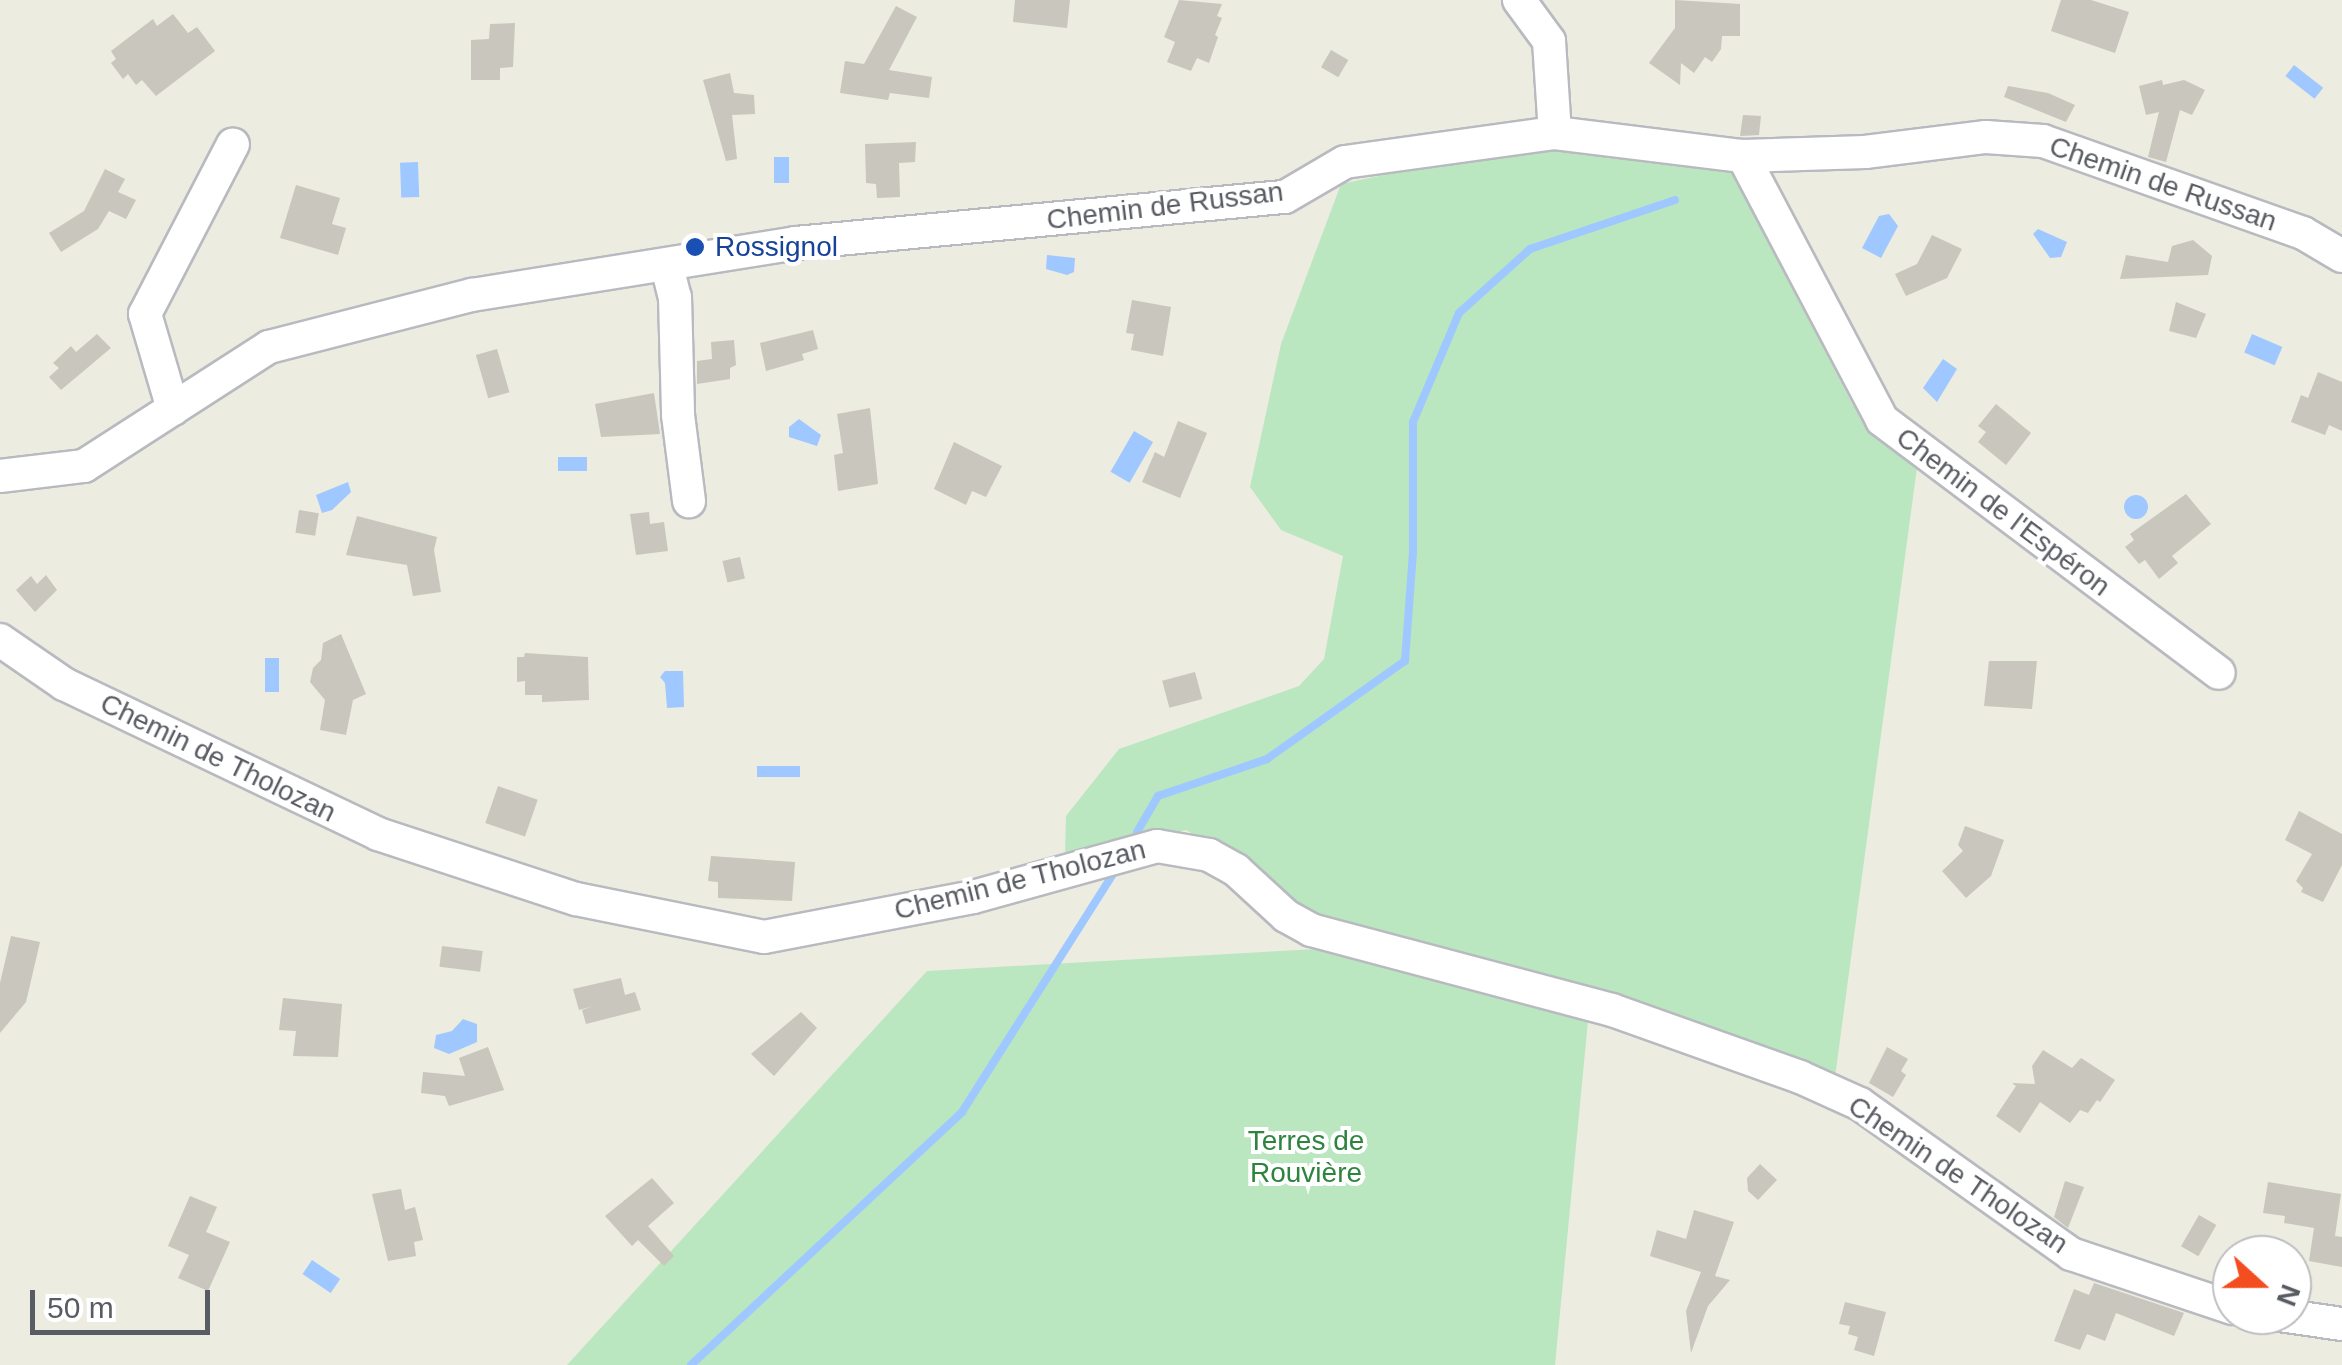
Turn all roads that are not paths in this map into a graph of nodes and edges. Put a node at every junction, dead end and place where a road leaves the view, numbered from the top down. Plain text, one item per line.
1 (1519, 0) edge
2 (1555, 133) junction
3 (232, 144) dead end
4 (1743, 156) junction
5 (2342, 256) edge
6 (668, 266) junction
7 (173, 409) junction
8 (0, 476) edge
9 (689, 501) dead end
10 (0, 640) edge
11 (2219, 673) dead end
12 (2212, 1301) edge
13 (2312, 1320) edge
14 (2342, 1324) edge

1 - 2 street
2 - 4 street, Chemin de Russan
2 - 6 street, Chemin de Russan
3 - 7 street
4 - 5 street, Chemin de Russan
4 - 11 street, Chemin de l'Espéron
6 - 7 street, Chemin de Russan
6 - 9 street
7 - 8 street, Chemin de Russan
10 - 12 street, Chemin de Tholozan
13 - 14 street

